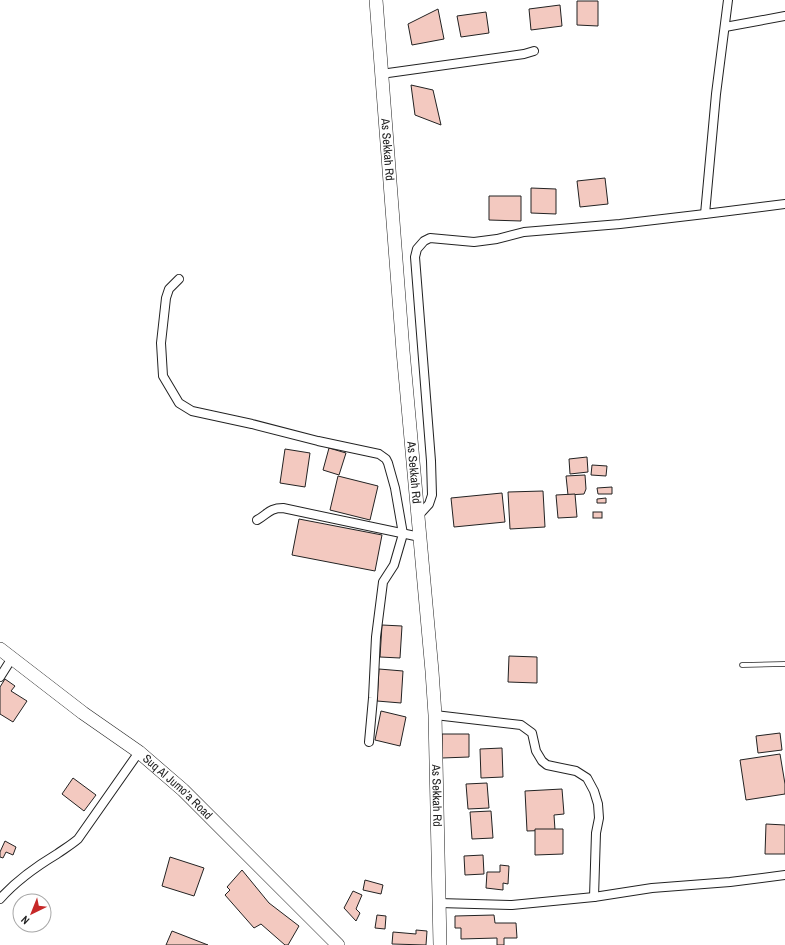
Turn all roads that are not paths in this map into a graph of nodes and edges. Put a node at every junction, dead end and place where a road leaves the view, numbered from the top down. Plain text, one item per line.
1 (376, 0) edge
2 (728, 0) edge
3 (785, 16) edge
4 (725, 27) junction
5 (534, 51) dead end
6 (381, 74) junction
7 (785, 204) edge
8 (705, 214) junction
9 (178, 279) dead end
10 (418, 516) junction
11 (257, 520) dead end
12 (403, 534) junction
13 (420, 537) junction
14 (0, 649) edge
15 (12, 658) junction
16 (785, 664) edge
17 (742, 665) dead end
18 (0, 677) edge
19 (435, 715) junction
20 (369, 742) dead end
21 (139, 752) junction
22 (785, 876) edge
23 (594, 897) junction
24 (0, 899) edge
25 (439, 903) junction
26 (338, 945) edge
27 (440, 945) edge

1 - 6 main road, As Sekkah Rd
2 - 4 street
3 - 4 street
4 - 8 street
5 - 6 street
6 - 10 main road, As Sekkah Rd
7 - 8 street
8 - 10 street
9 - 12 street
10 - 13 main road, As Sekkah Rd
11 - 12 street
12 - 13 street
12 - 20 street
13 - 19 main road, As Sekkah Rd
14 - 15 main road, Suq Al Jumo’a Road
15 - 18 street
15 - 21 main road, Suq Al Jumo’a Road
16 - 17 lane
19 - 23 street
19 - 25 main road, As Sekkah Rd
21 - 24 street
21 - 26 main road, Suq Al Jumo’a Road
22 - 23 street
23 - 25 street
25 - 27 main road, As Sekkah Rd

